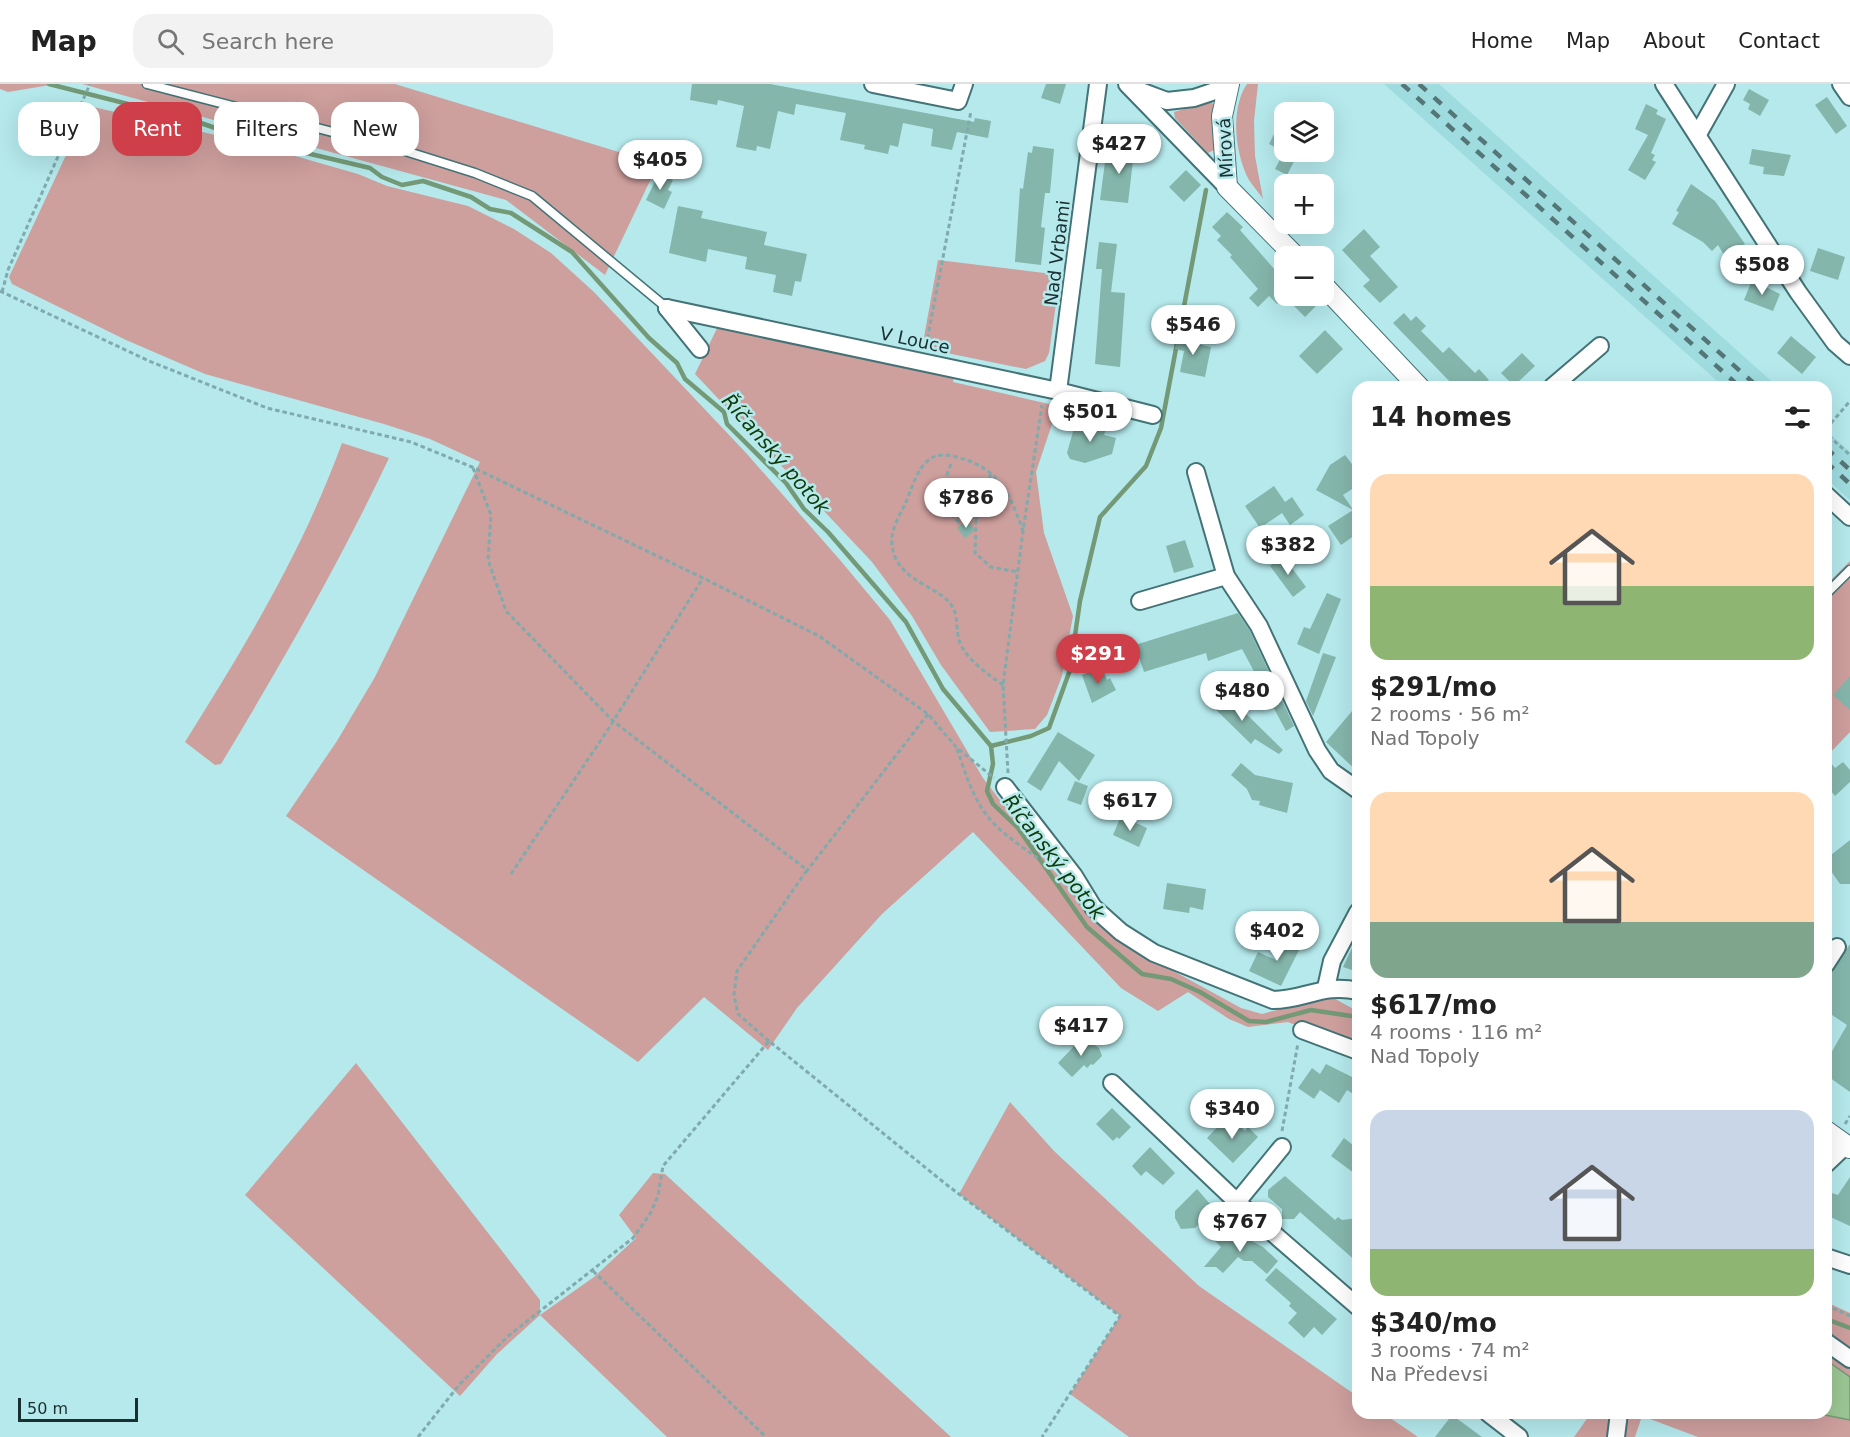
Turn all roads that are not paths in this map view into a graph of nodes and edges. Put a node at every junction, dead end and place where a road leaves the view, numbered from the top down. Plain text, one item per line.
1 (147, 84) edge
2 (873, 84) edge
3 (964, 84) edge
4 (1098, 84) edge
5 (1664, 84) edge
6 (1726, 84) edge
7 (1841, 84) edge
8 (1129, 86) edge
9 (1228, 86) edge
10 (1850, 98) edge
11 (1698, 134) junction
12 (1227, 187) junction
13 (1285, 246) edge
14 (1334, 297) edge
15 (667, 308) junction
16 (1600, 346) dead end
17 (700, 349) dead end
18 (1850, 356) edge
19 (1413, 381) edge
20 (1559, 381) edge
21 (1052, 389) junction
22 (1153, 416) dead end
23 (1196, 472) dead end
24 (1832, 500) edge
25 (1850, 517) edge
26 (1850, 570) edge
27 (1226, 576) junction
28 (1832, 588) edge
29 (1140, 602) dead end
30 (1001, 784) road end
31 (1352, 786) edge
32 (1352, 923) edge
33 (1837, 947) dead end
34 (1832, 955) edge
35 (1326, 988) junction
36 (1352, 991) edge
37 (1302, 1030) road end
38 (1352, 1049) edge
39 (1112, 1083) dead end
40 (1832, 1135) edge
41 (1848, 1146) edge
42 (1282, 1147) road end
43 (1832, 1159) edge
44 (1237, 1202) junction
45 (1832, 1259) edge
46 (1850, 1265) edge
47 (1352, 1302) edge
48 (1832, 1346) edge
49 (1850, 1359) edge
50 (1496, 1419) edge
51 (1618, 1419) edge
52 (1518, 1437) edge
53 (1616, 1437) edge

1 - 15 lane
2 - 3 street
4 - 21 street, Nad Vrbami
5 - 11 street
6 - 11 street
7 - 10 street
8 - 9 street
8 - 12 street
9 - 12 street, Mírová
11 - 18 street
12 - 13 street, Mírová
14 - 19 street
15 - 17 street
15 - 21 street, V Louce
16 - 20 street
21 - 22 street, V Louce
23 - 27 street
24 - 25 street
26 - 28 lane
27 - 29 street
27 - 31 street
30 - 35 street
32 - 35 street
33 - 34 street
35 - 36 street
37 - 38 street
39 - 44 street
40 - 41 street
41 - 43 street
42 - 44 street
44 - 47 street
45 - 46 street
48 - 49 street
50 - 52 street
51 - 53 street

